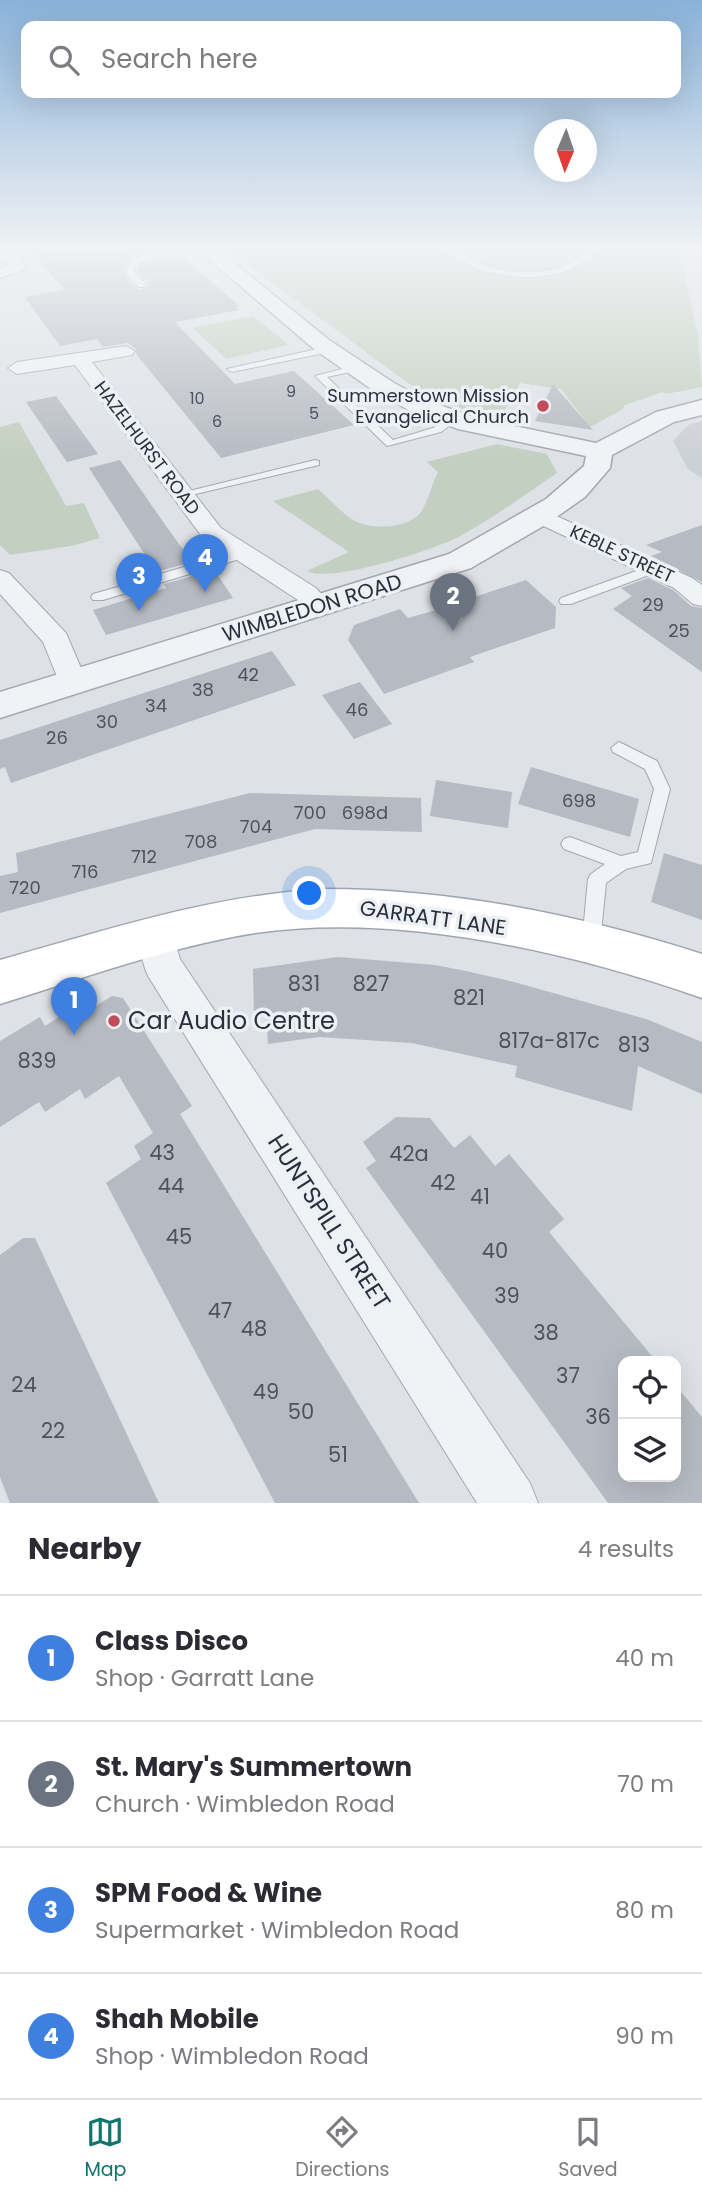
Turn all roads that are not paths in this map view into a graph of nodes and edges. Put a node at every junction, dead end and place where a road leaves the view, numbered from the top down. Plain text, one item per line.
1 (293, 319) edge
2 (331, 349) junction
3 (127, 351) dead end
4 (80, 359) junction
5 (17, 368) dead end
6 (357, 368) junction
7 (232, 369) dead end
8 (702, 407) edge
9 (452, 420) junction
10 (599, 452) junction
11 (315, 463) dead end
12 (183, 494) junction
13 (539, 516) junction
14 (242, 554) junction
15 (136, 564) dead end
16 (653, 569) junction
17 (0, 578) edge
18 (146, 582) junction
19 (98, 597) dead end
20 (702, 598) edge
21 (566, 601) dead end
22 (319, 606) junction
23 (72, 682) junction
24 (0, 705) edge
25 (619, 748) dead end
26 (570, 844) dead end
27 (621, 863) junction
28 (157, 936) junction
29 (591, 943) junction
30 (702, 976) edge
31 (0, 982) edge
32 (510, 1503) edge

1 - 2 street
2 - 6 street
2 - 7 lane
3 - 4 street, HAZELHURST ROAD
4 - 5 street, HAZELHURST ROAD
4 - 12 street, HAZELHURST ROAD
6 - 9 street
6 - 9 lane
8 - 10 street
9 - 10 street
10 - 13 street, WIMBLEDON ROAD
11 - 12 lane
12 - 14 street, HAZELHURST ROAD
13 - 16 street, KEBLE STREET
13 - 22 street, WIMBLEDON ROAD
14 - 18 lane
14 - 22 street, HAZELHURST ROAD
15 - 18 lane
16 - 20 street, KEBLE STREET
16 - 21 lane
17 - 23 street
18 - 19 lane
22 - 23 street, WIMBLEDON ROAD
23 - 24 street, WIMBLEDON ROAD
25 - 27 lane
26 - 27 lane
27 - 29 lane
28 - 29 main road, GARRATT LANE
28 - 31 main road, GARRATT LANE
28 - 32 street, HUNTSPILL STREET
29 - 30 main road, GARRATT LANE

